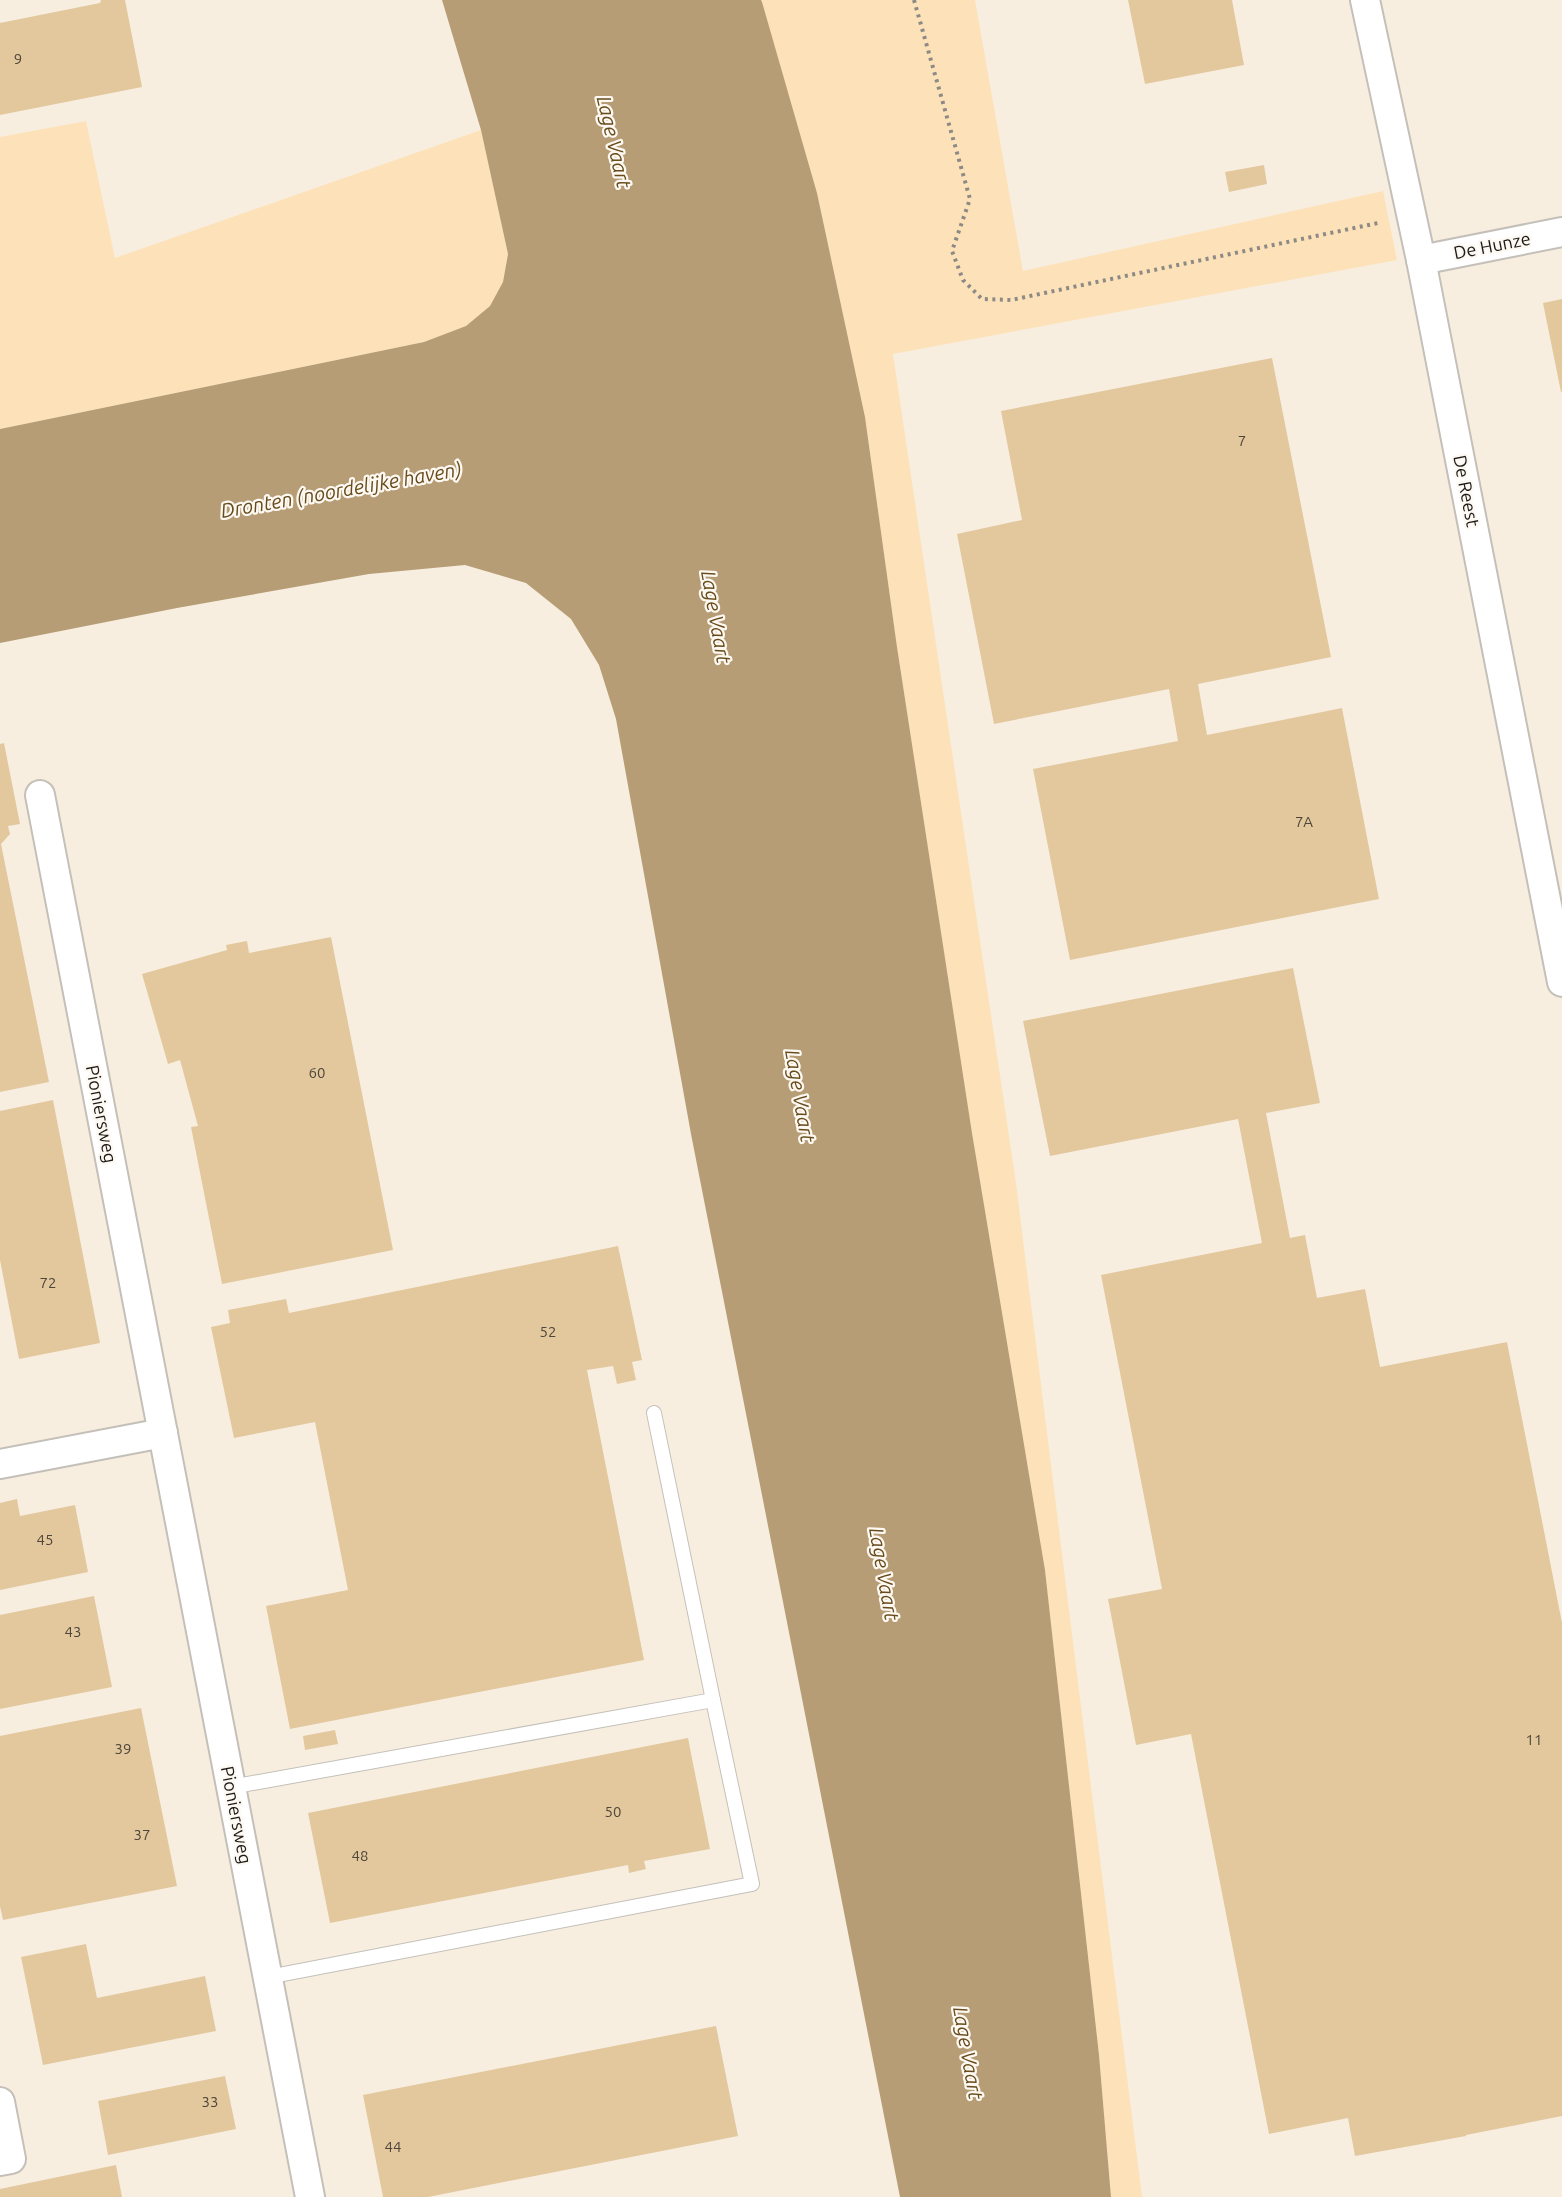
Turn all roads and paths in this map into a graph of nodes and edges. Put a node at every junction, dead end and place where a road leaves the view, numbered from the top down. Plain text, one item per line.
1 (914, 0) edge
2 (1365, 0) edge
3 (1411, 216) junction
4 (1562, 232) edge
5 (1422, 260) junction
6 (40, 795) dead end
7 (1562, 982) edge
8 (654, 1413) dead end
9 (163, 1433) junction
10 (0, 1464) edge
11 (713, 1701) junction
12 (231, 1787) junction
13 (268, 1977) junction
14 (0, 2102) edge
15 (0, 2161) edge
16 (310, 2197) edge

1 - 3 path
2 - 3 street, De Reest
3 - 5 street, De Reest
4 - 5 street, De Hunze
5 - 7 street, De Reest
6 - 9 street, Pioniersweg
8 - 11 lane
9 - 10 street
9 - 12 street, Pioniersweg
11 - 12 lane
11 - 13 lane
12 - 13 street, Pioniersweg
13 - 16 street, Pioniersweg
14 - 15 street

